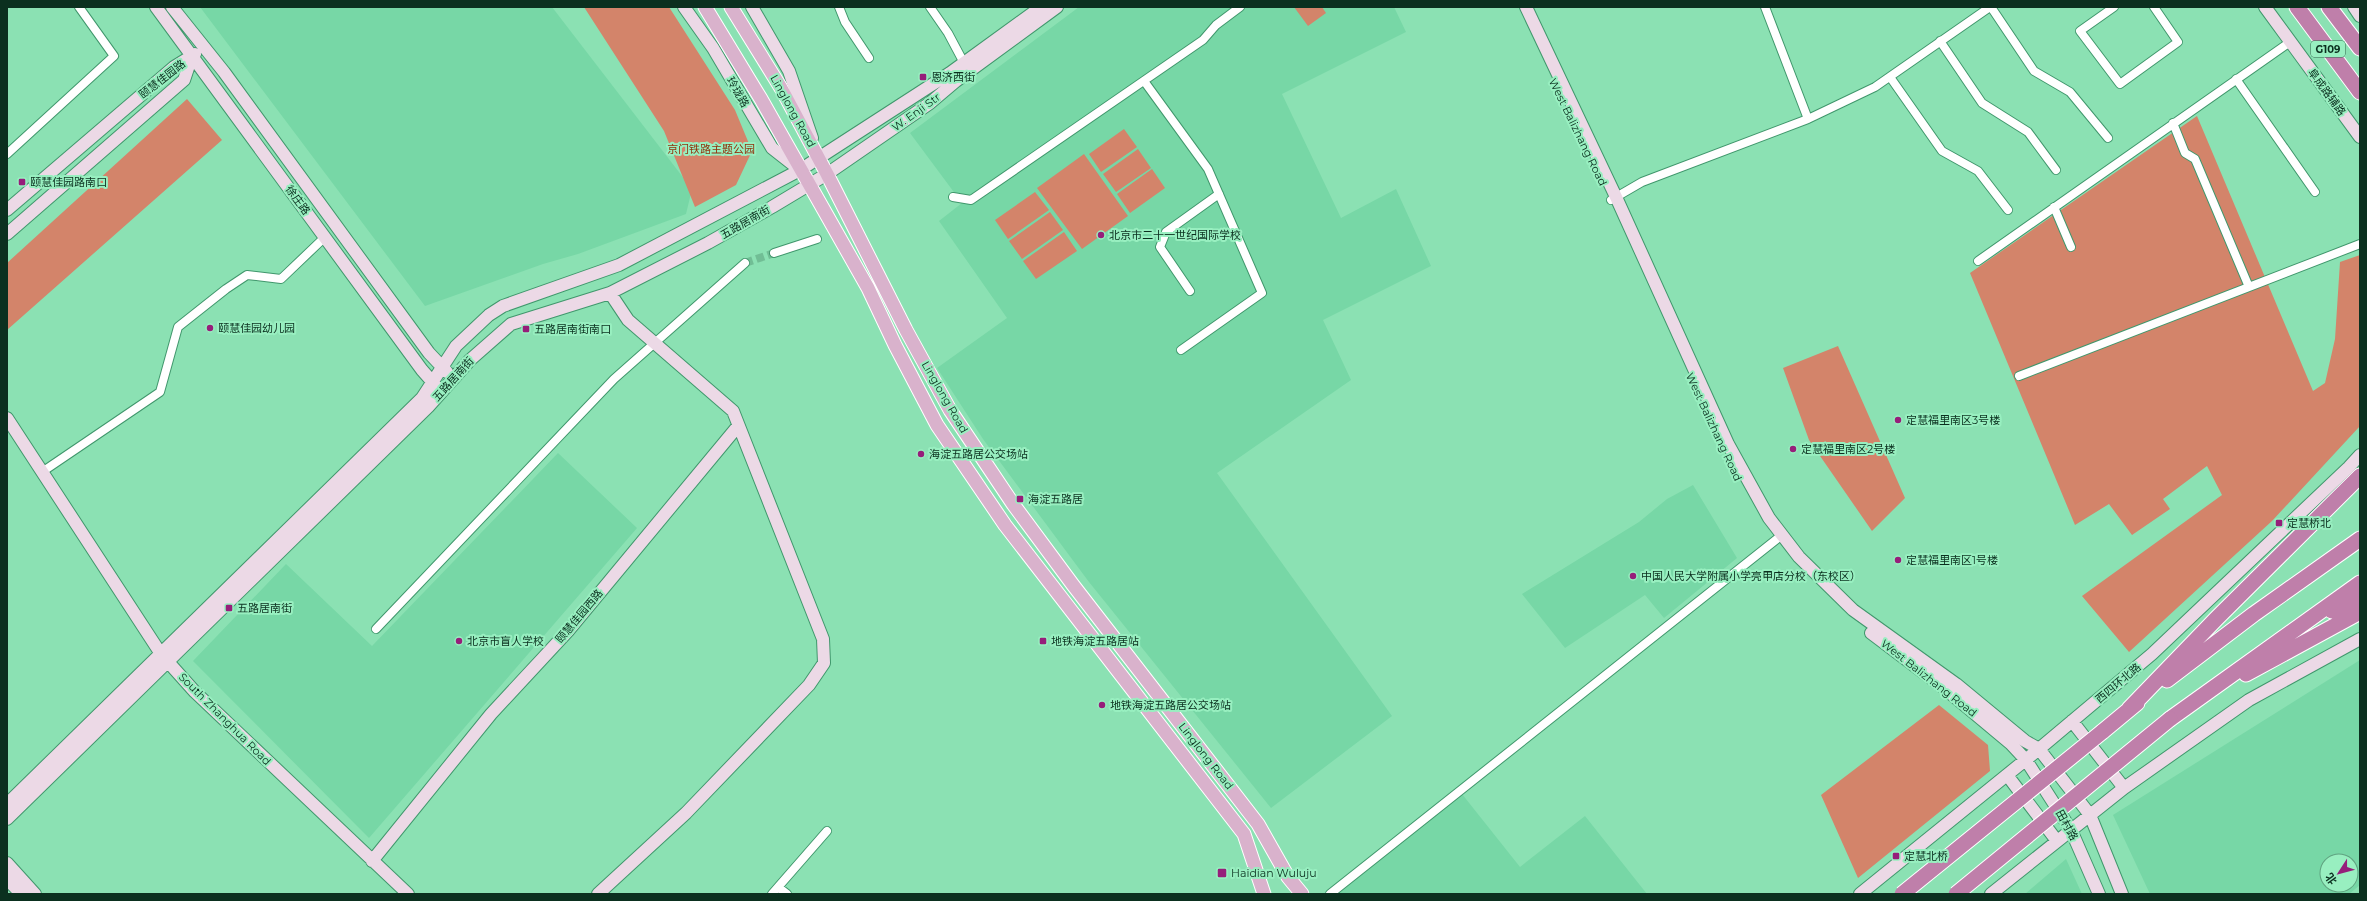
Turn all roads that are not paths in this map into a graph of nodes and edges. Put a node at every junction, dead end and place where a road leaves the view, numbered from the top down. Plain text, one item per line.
1 (79, 7) edge
2 (156, 7) edge
3 (172, 7) edge
4 (684, 7) edge
5 (705, 7) edge
6 (732, 7) edge
7 (752, 7) edge
8 (839, 7) edge
9 (930, 7) edge
10 (1040, 7) edge
11 (1057, 7) edge
12 (1240, 7) edge
13 (1518, 7) edge
14 (1526, 7) edge
15 (1765, 7) edge
16 (1990, 7) edge
17 (2114, 7) edge
18 (2154, 7) edge
19 (2265, 7) edge
20 (2297, 7) edge
21 (2329, 7) edge
22 (2354, 7) edge
23 (2360, 16) edge
24 (1940, 41) junction
25 (2290, 42) junction
26 (204, 48) junction
27 (2360, 48) edge
28 (192, 56) junction
29 (869, 58) dead end
30 (964, 63) junction
31 (1890, 77) junction
32 (2236, 79) junction
33 (1144, 81) junction
34 (2360, 92) edge
35 (1808, 119) junction
36 (2173, 123) junction
37 (2360, 137) edge
38 (2108, 138) dead end
39 (7, 153) edge
40 (819, 158) junction
41 (800, 170) junction
42 (2056, 170) dead end
43 (827, 174) junction
44 (809, 184) junction
45 (2315, 192) dead end
46 (1219, 194) junction
47 (953, 197) dead end
48 (1614, 198) junction
49 (2054, 207) junction
50 (7, 210) edge
51 (2008, 210) dead end
52 (7, 234) edge
53 (325, 237) junction
54 (817, 239) dead end
55 (2360, 244) edge
56 (2071, 247) dead end
57 (774, 253) tunnel mouth
58 (1978, 261) dead end
59 (745, 263) tunnel mouth
60 (2249, 287) junction
61 (1190, 291) dead end
62 (610, 293) junction
63 (654, 344) junction
64 (1181, 350) dead end
65 (442, 367) junction
66 (2019, 376) dead end
67 (453, 379) junction
68 (432, 382) junction
69 (441, 392) junction
70 (7, 418) edge
71 (738, 426) junction
72 (2360, 455) edge
73 (42, 472) junction
74 (2360, 476) edge
75 (2360, 535) edge
76 (1779, 537) junction
77 (2360, 539) edge
78 (2347, 548) junction
79 (2360, 583) edge
80 (2360, 598) edge
81 (2360, 612) edge
82 (376, 629) dead end
83 (2293, 630) junction
84 (2360, 639) edge
85 (161, 654) junction
86 (2193, 703) junction
87 (2129, 709) junction
88 (2072, 721) junction
89 (2039, 749) junction
90 (2026, 760) junction
91 (2008, 775) junction
92 (2124, 788) junction
93 (7, 804) edge
94 (2090, 815) junction
95 (7, 819) edge
96 (2071, 830) junction
97 (827, 831) dead end
98 (2057, 841) junction
99 (372, 860) dead end
100 (7, 864) edge
101 (7, 879) edge
102 (778, 887) junction
103 (21, 894) edge
104 (35, 894) edge
105 (408, 894) edge
106 (598, 894) edge
107 (772, 894) edge
108 (787, 894) edge
109 (1264, 894) edge
110 (1302, 894) edge
111 (1330, 894) edge
112 (1860, 894) edge
113 (1902, 894) edge
114 (1956, 894) edge
115 (1991, 894) edge
116 (2099, 894) edge
117 (2122, 894) edge

1 - 39 street
2 - 28 street, 徐庄路
3 - 26 street, 徐庄路
4 - 41 street, 玲珑路
5 - 41 main road, Linglong Road
6 - 40 main road, Linglong Road
7 - 40 street
8 - 29 street
9 - 30 street
10 - 30 street, W. Enji Str
11 - 43 street, W. Enji Str
12 - 33 street
13 - 48 street, West Balizhang Road
14 - 48 street, West Balizhang Road
15 - 35 street
16 - 24 street
16 - 38 street
17 - 18 street
19 - 25 street, 阜成路辅路
20 - 34 highway, G109
21 - 27 highway, G109
22 - 23 street
24 - 31 street
24 - 42 street
25 - 32 street
25 - 37 street, 阜成路辅路
26 - 28 street
26 - 65 street, 徐庄路
28 - 50 street, 颐慧佳园路
28 - 52 street, 颐慧佳园路
28 - 53 street, 徐庄路
30 - 40 street, W. Enji Str
31 - 35 street
31 - 51 street
32 - 36 street
32 - 45 street
33 - 46 street
33 - 47 street
35 - 48 street
36 - 49 street
36 - 60 street
40 - 41 street, W. Enji Str
40 - 43 main road, Linglong Road
41 - 44 main road, Linglong Road
41 - 65 street, 五路居南街
43 - 44 street, W. Enji Str
43 - 110 main road, Linglong Road
44 - 62 street, 五路居南街
44 - 109 main road, Linglong Road
46 - 61 street
46 - 64 street
48 - 76 street, West Balizhang Road
49 - 56 street
49 - 58 street
53 - 68 street, 徐庄路
53 - 73 street
54 - 57 street
55 - 60 street
59 - 63 street
60 - 66 street
62 - 63 street
62 - 67 street, 五路居南街
63 - 71 street
63 - 82 street
65 - 67 street, 徐庄路
65 - 68 street, 五路居南街
67 - 69 street, 五路居南街
68 - 69 street, 徐庄路
68 - 85 street, 五路居南街
69 - 95 street, 五路居南街
70 - 73 street, South Zhanghua Road
71 - 99 street, 颐慧佳园西路
71 - 106 street
72 - 88 street, 西四环北路
73 - 85 street, South Zhanghua Road
74 - 87 highway
75 - 78 highway
76 - 89 street, West Balizhang Road
76 - 90 street, West Balizhang Road
76 - 111 street
77 - 78 highway
78 - 87 highway
79 - 83 highway
80 - 83 highway
81 - 86 highway
83 - 86 highway
84 - 92 street
85 - 93 street, 五路居南街
85 - 105 street, South Zhanghua Road
86 - 114 highway, bridge
87 - 113 highway, bridge
88 - 89 street, 西四环北路
88 - 92 street
89 - 90 street, 西四环北路
89 - 94 street, 田村路
90 - 91 street, 西四环北路
90 - 96 street, 田村路
91 - 98 street
91 - 112 street, 西四环北路
92 - 94 street
94 - 96 street
94 - 117 street, 田村路
96 - 98 street
96 - 116 street, 田村路
97 - 102 street
98 - 115 street
100 - 104 street
101 - 103 street
102 - 107 street
102 - 108 street

